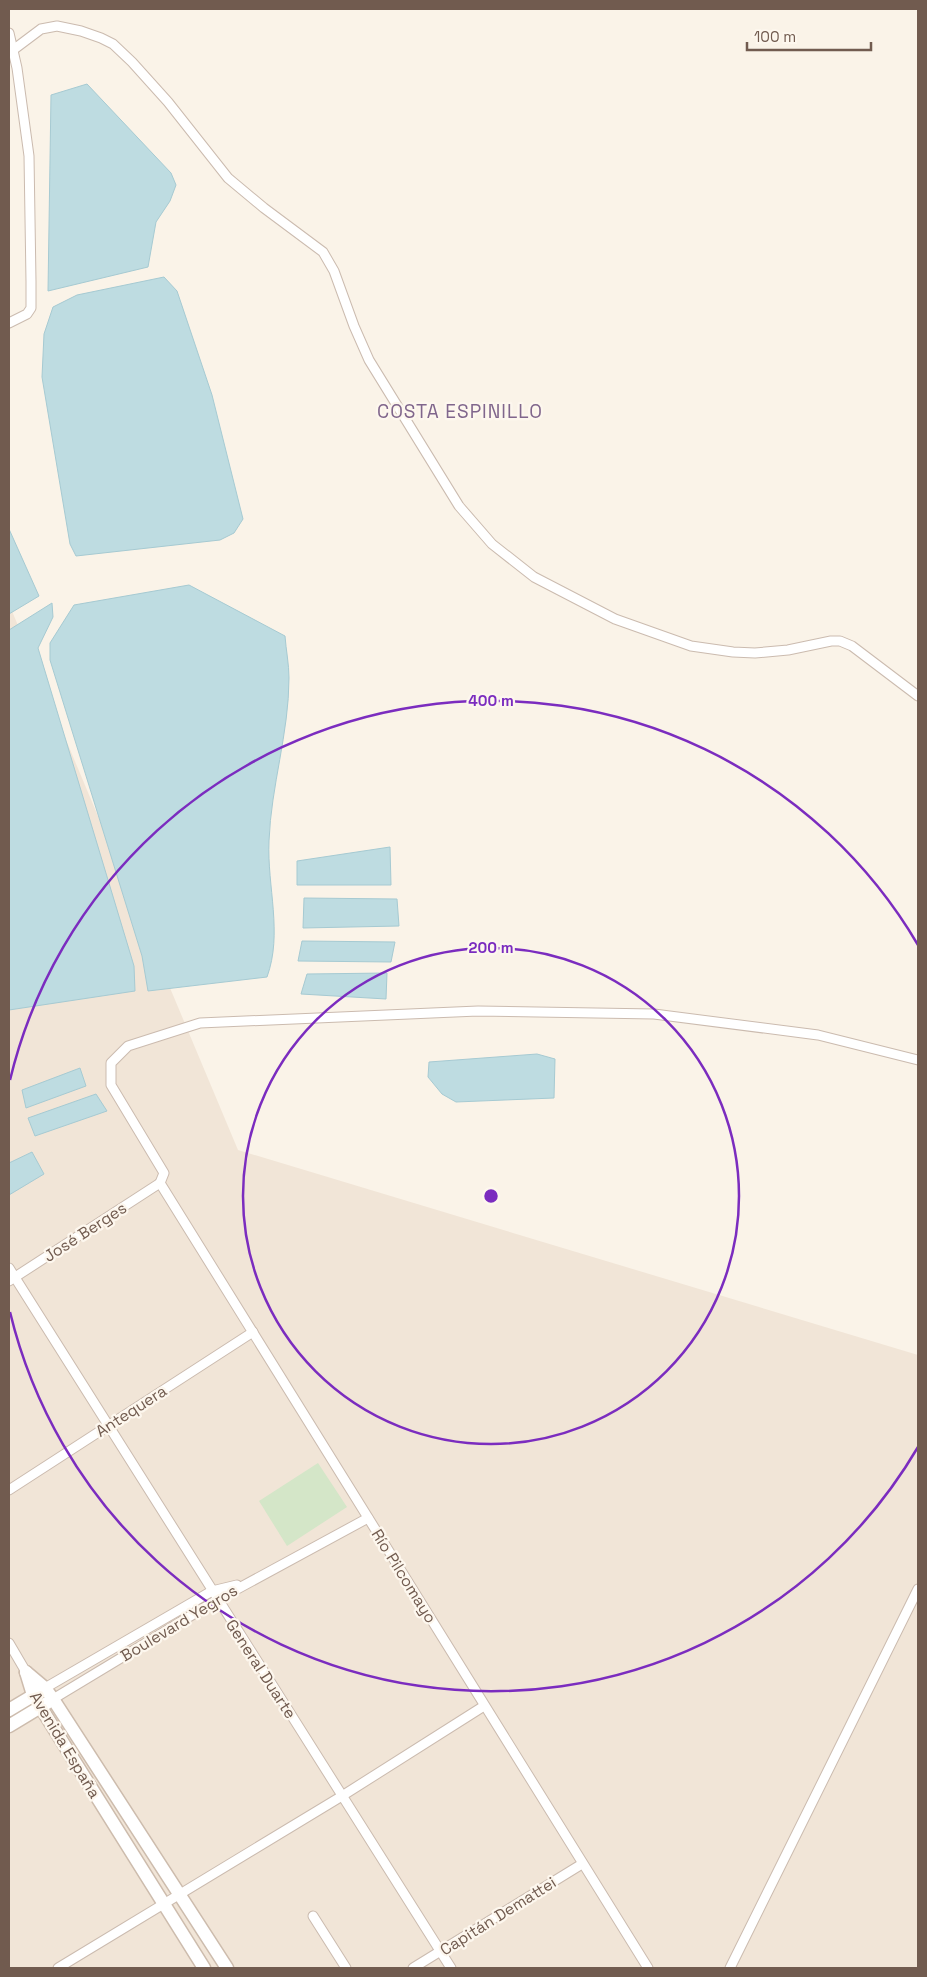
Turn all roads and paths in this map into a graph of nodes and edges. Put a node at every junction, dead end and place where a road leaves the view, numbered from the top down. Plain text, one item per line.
1 (9, 33) edge
2 (13, 50) junction
3 (9, 323) edge
4 (918, 696) edge
5 (918, 1060) edge
6 (160, 1183) junction
7 (9, 1268) edge
8 (12, 1279) edge
9 (253, 1332) junction
10 (109, 1426) junction
11 (9, 1490) edge
12 (368, 1518) junction
13 (247, 1583) junction
14 (918, 1589) edge
15 (212, 1591) junction
16 (217, 1600) junction
17 (9, 1643) edge
18 (26, 1672) junction
19 (45, 1688) junction
20 (33, 1695) junction
21 (53, 1699) junction
22 (484, 1706) junction
23 (40, 1707) junction
24 (9, 1710) edge
25 (9, 1726) edge
26 (342, 1796) junction
27 (582, 1864) junction
28 (180, 1896) junction
29 (164, 1905) junction
30 (313, 1916) dead end
31 (441, 1951) junction
32 (58, 1968) edge
33 (204, 1968) edge
34 (227, 1968) edge
35 (346, 1968) edge
36 (413, 1968) edge
37 (451, 1968) edge
38 (648, 1968) edge
39 (730, 1968) edge

1 - 2 street
2 - 3 street
2 - 4 street
5 - 6 street
6 - 8 street, José Berges
6 - 9 street, Río Pilcomayo
7 - 8 street, General Duarte
8 - 10 street, General Duarte
9 - 10 street, Antequera
9 - 12 street, Río Pilcomayo
10 - 11 street, Antequera
10 - 15 street, General Duarte
12 - 13 street
12 - 22 street, Río Pilcomayo
13 - 15 street, Boulevard Yegros
13 - 16 street, Boulevard Yegros
14 - 39 street
15 - 16 street, General Duarte
15 - 19 street, Boulevard Yegros
16 - 21 street, Boulevard Yegros
16 - 26 street, General Duarte
17 - 18 street
18 - 19 street, Avenida España
18 - 20 street, Avenida España
19 - 20 street, Boulevard Yegros
19 - 21 street, Avenida España
20 - 23 street, Avenida España
20 - 24 street, Boulevard Yegros
21 - 23 street, Boulevard Yegros
21 - 28 street, Avenida España
22 - 26 street
22 - 27 street, Río Pilcomayo
23 - 25 street, Boulevard Yegros
23 - 29 street, Avenida España
26 - 28 street
26 - 31 street, General Duarte
27 - 31 street, Capitán Demattei
27 - 38 street, Río Pilcomayo
28 - 29 street
28 - 34 street, Avenida España
29 - 32 street
29 - 33 street, Avenida España
30 - 35 street
31 - 36 street, Capitán Demattei
31 - 37 street, General Duarte

